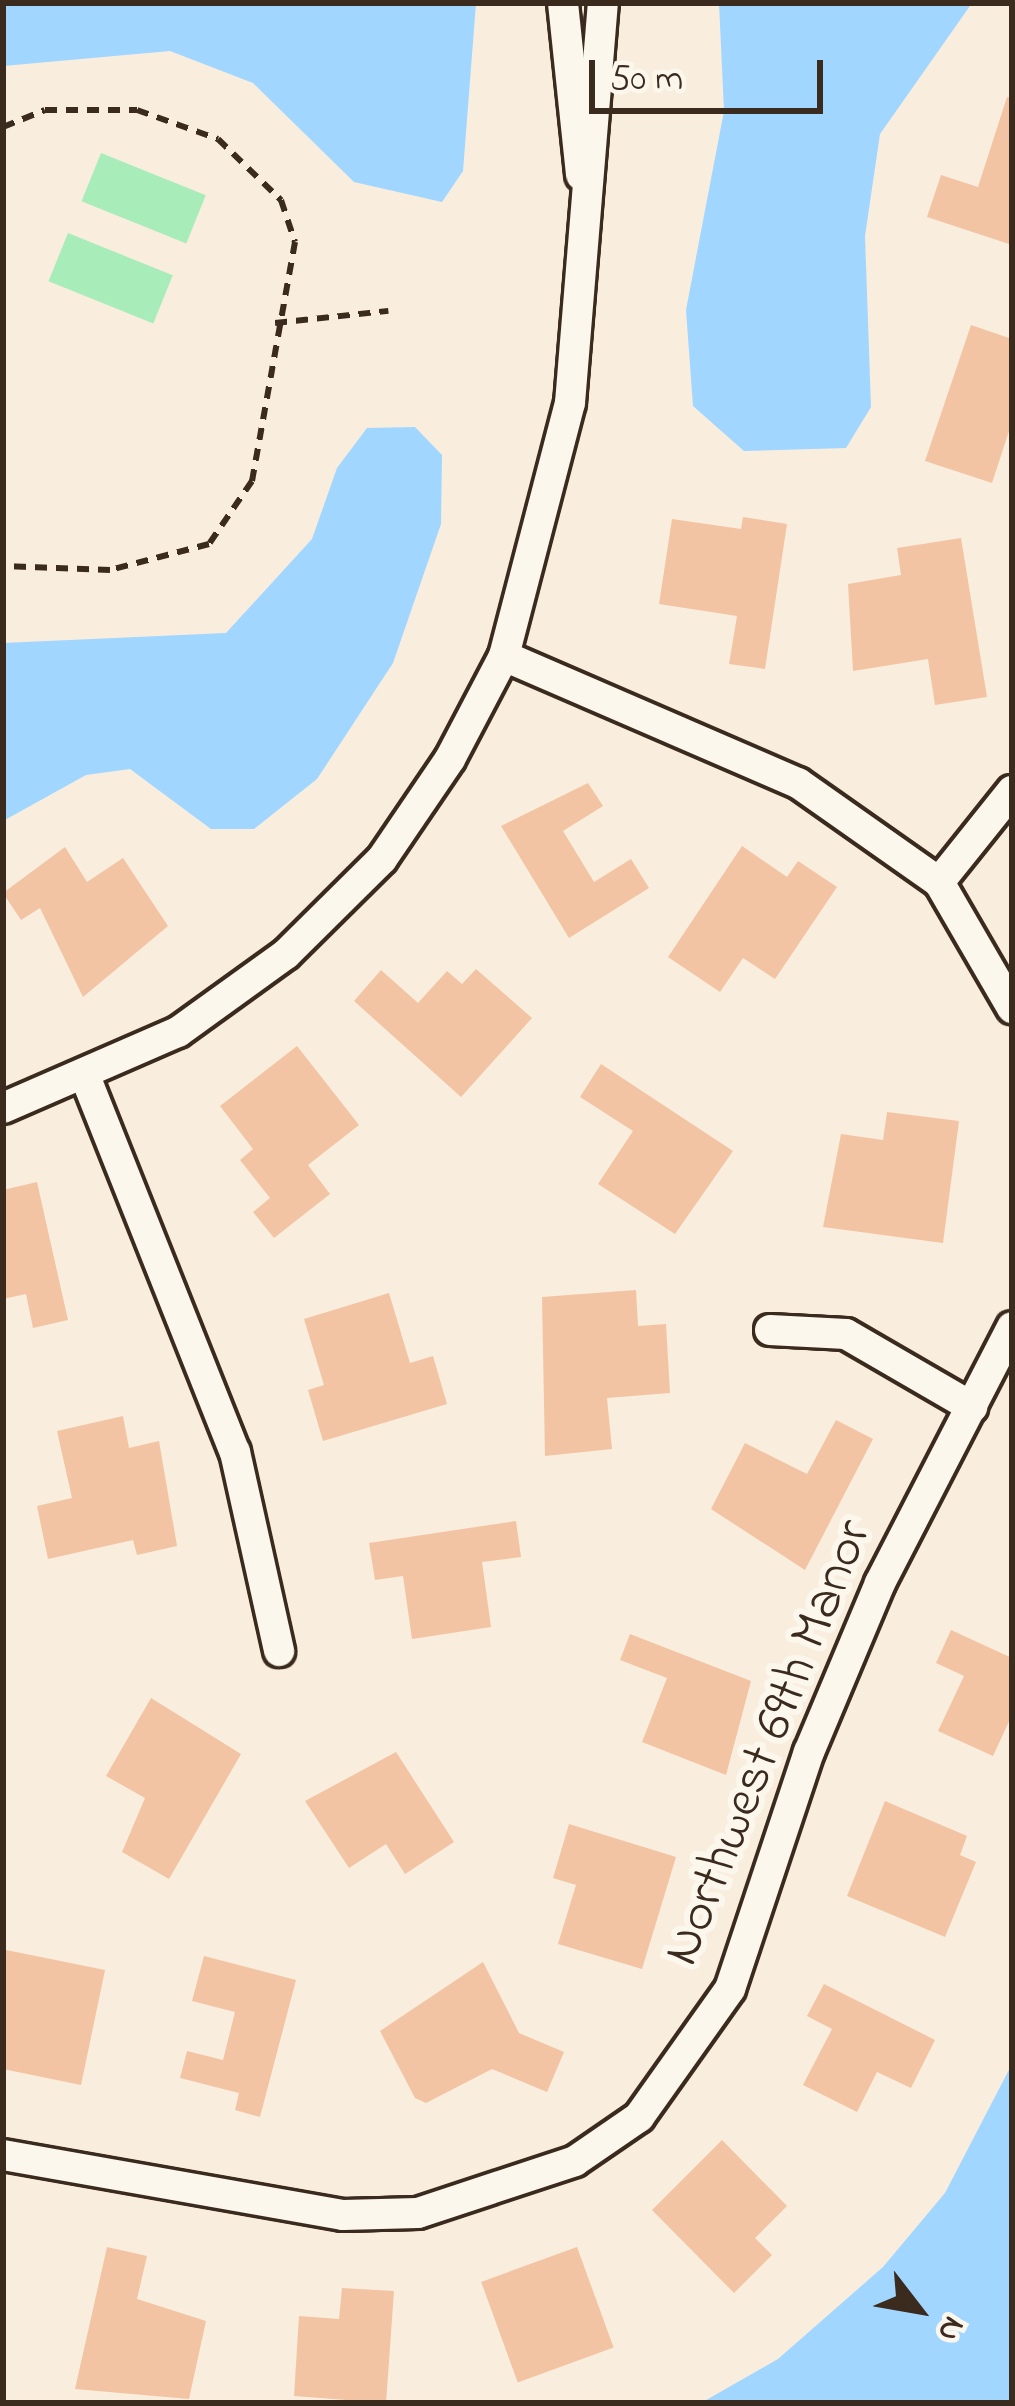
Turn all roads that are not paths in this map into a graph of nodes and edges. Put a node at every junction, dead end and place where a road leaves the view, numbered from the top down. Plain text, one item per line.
1 (563, 3) edge
2 (603, 3) edge
3 (589, 240) junction
4 (504, 656) junction
5 (1012, 790) edge
6 (940, 882) junction
7 (1012, 1008) edge
8 (87, 1081) junction
9 (3, 1108) edge
10 (1012, 1327) edge
11 (770, 1330) dead end
12 (972, 1407) junction
13 (279, 1651) dead end
14 (3, 2155) edge

1 - 3 street
2 - 3 street
3 - 4 street
4 - 6 street
4 - 8 street
5 - 6 street
6 - 7 street
8 - 9 street
8 - 13 street
10 - 12 street, Northwest 69th Manor
11 - 12 street
12 - 14 street, Northwest 69th Manor

